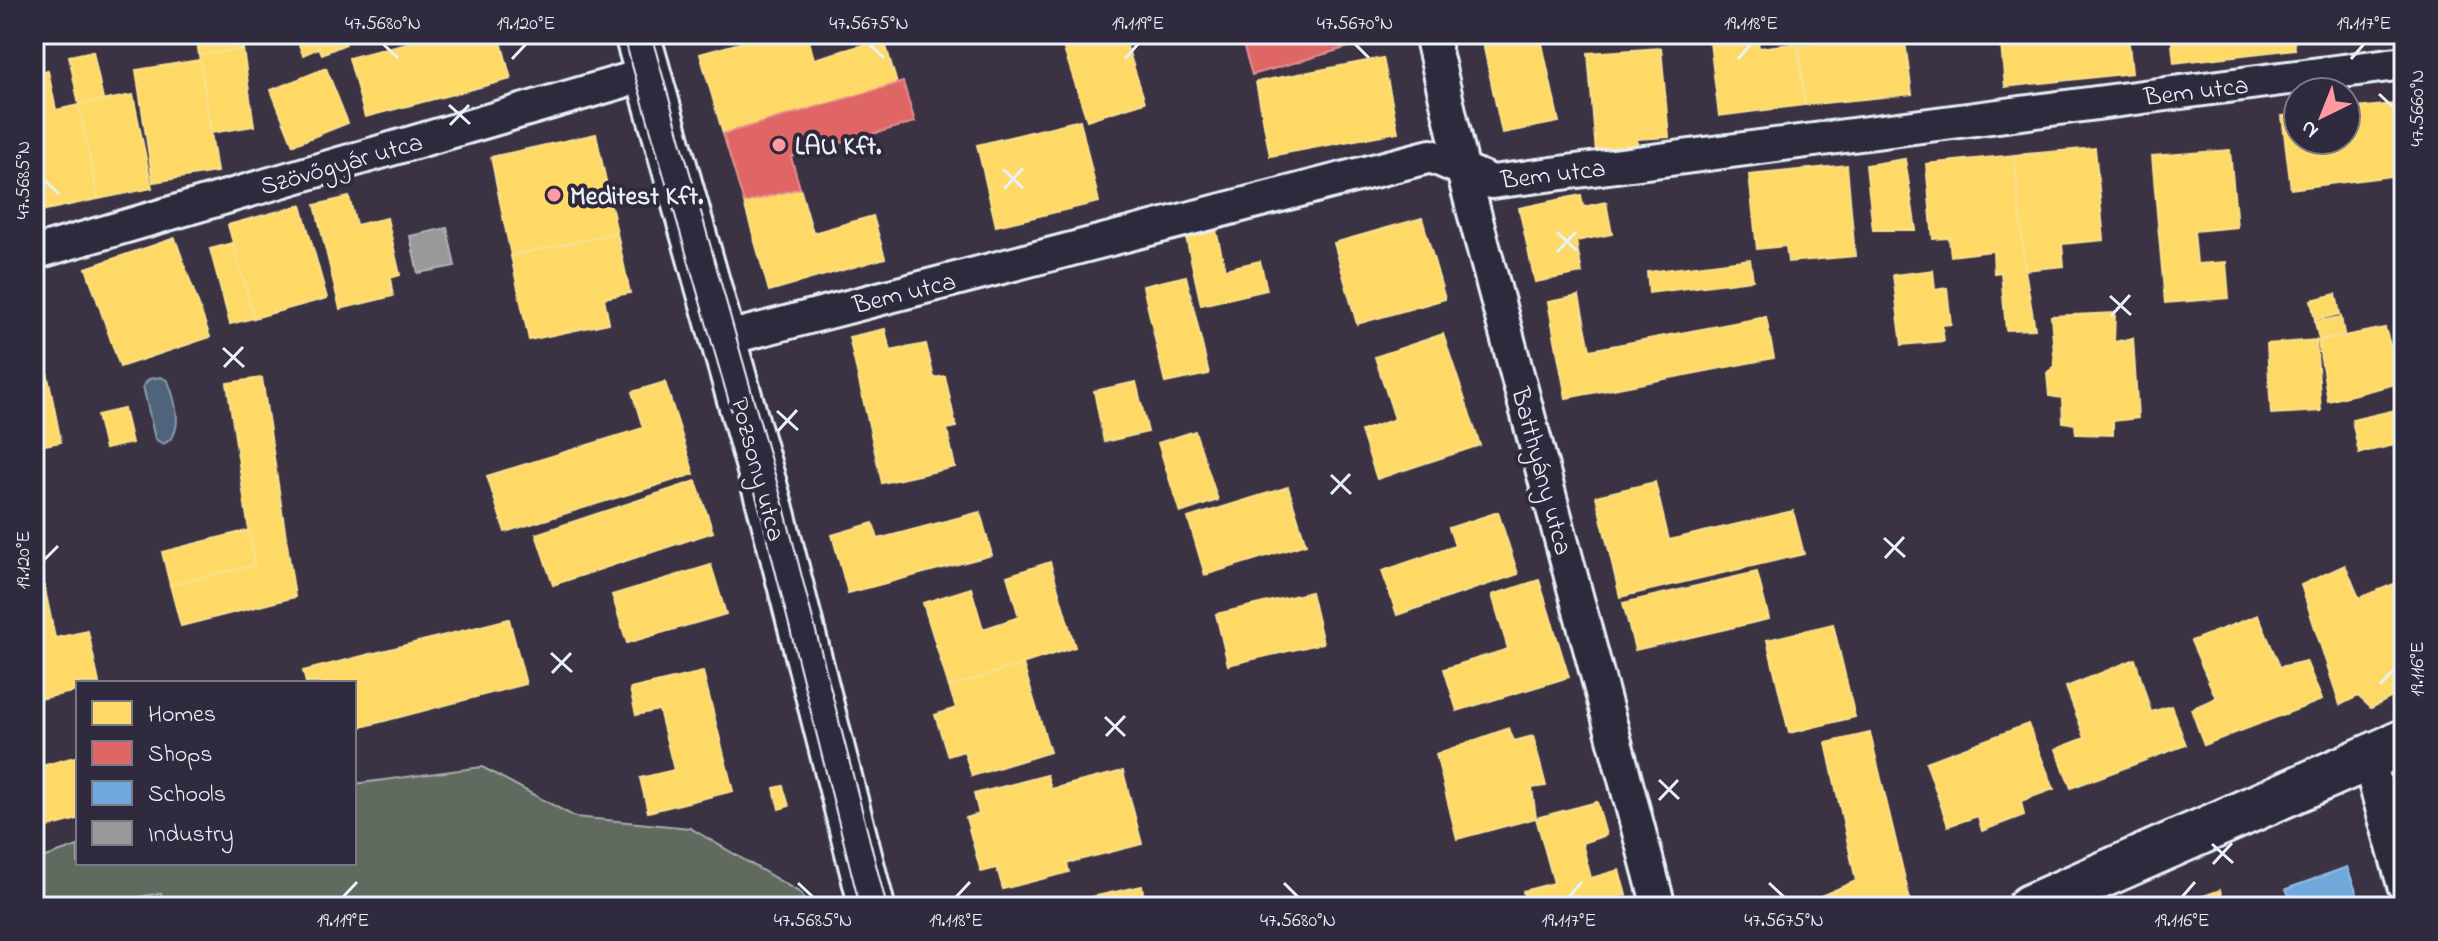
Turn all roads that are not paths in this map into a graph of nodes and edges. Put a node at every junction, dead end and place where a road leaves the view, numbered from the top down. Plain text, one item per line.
1 (1431, 34) edge
2 (642, 54) edge
3 (2404, 63) edge
4 (1463, 171) junction
5 (34, 253) edge
6 (724, 339) junction
7 (2386, 750) edge
8 (2404, 885) edge
9 (872, 907) edge
10 (1659, 907) edge
11 (2030, 907) edge

1 - 4 street, Batthyány utca
2 - 5 street, Szövőgyár utca
2 - 6 street, Pozsony utca
3 - 4 street, Bem utca
4 - 6 street, Bem utca
4 - 10 street, Batthyány utca
6 - 9 street, Pozsony utca
7 - 8 street
7 - 11 street

